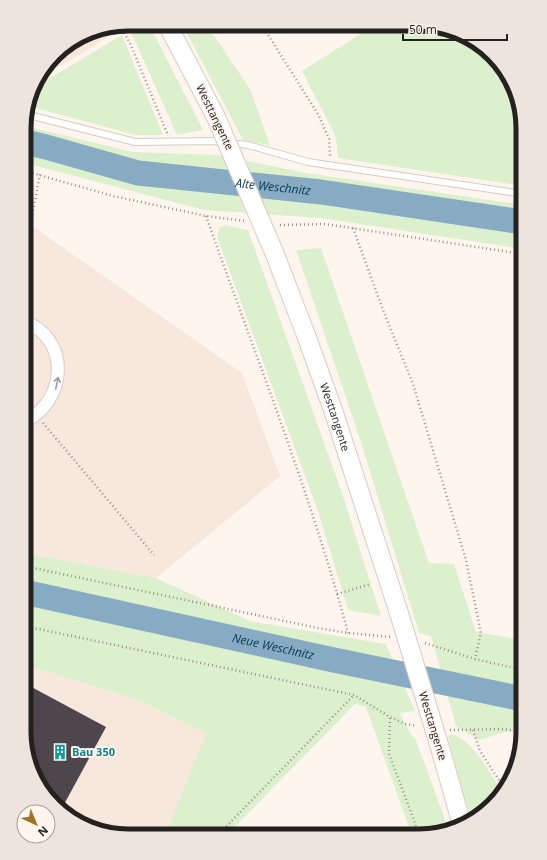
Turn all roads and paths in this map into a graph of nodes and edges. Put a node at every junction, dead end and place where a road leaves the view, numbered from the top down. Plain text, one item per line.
1 (123, 31) edge
2 (171, 31) edge
3 (266, 31) edge
4 (32, 116) edge
5 (170, 141) junction
6 (331, 165) junction
7 (31, 172) edge
8 (40, 174) junction
9 (516, 193) edge
10 (206, 216) junction
11 (31, 222) edge
12 (252, 222) dead end
13 (276, 225) dead end
14 (353, 228) junction
15 (516, 253) edge
16 (31, 325) edge
17 (37, 415) junction
18 (31, 418) edge
19 (154, 555) dead end
20 (31, 567) edge
21 (371, 584) dead end
22 (337, 594) junction
23 (31, 627) edge
24 (348, 633) junction
25 (394, 637) dead end
26 (424, 643) dead end
27 (475, 658) junction
28 (516, 668) edge
29 (390, 718) dead end
30 (473, 730) dead end
31 (501, 784) edge
32 (461, 820) edge
33 (224, 829) edge
34 (416, 829) edge

1 - 5 path
2 - 32 main road, Westtangente, bridge
3 - 6 path
4 - 5 lane
5 - 6 lane
6 - 9 lane
7 - 8 path
8 - 10 path
8 - 11 path
10 - 12 path
10 - 22 path
13 - 14 path
14 - 15 path
14 - 27 path
17 -> 16 street
17 - 18 street
17 - 19 path
20 - 24 path
21 - 22 path
22 - 24 path
23 - 33 path
24 - 25 path
26 - 27 path
27 - 28 path
29 - 34 path
30 - 31 path

